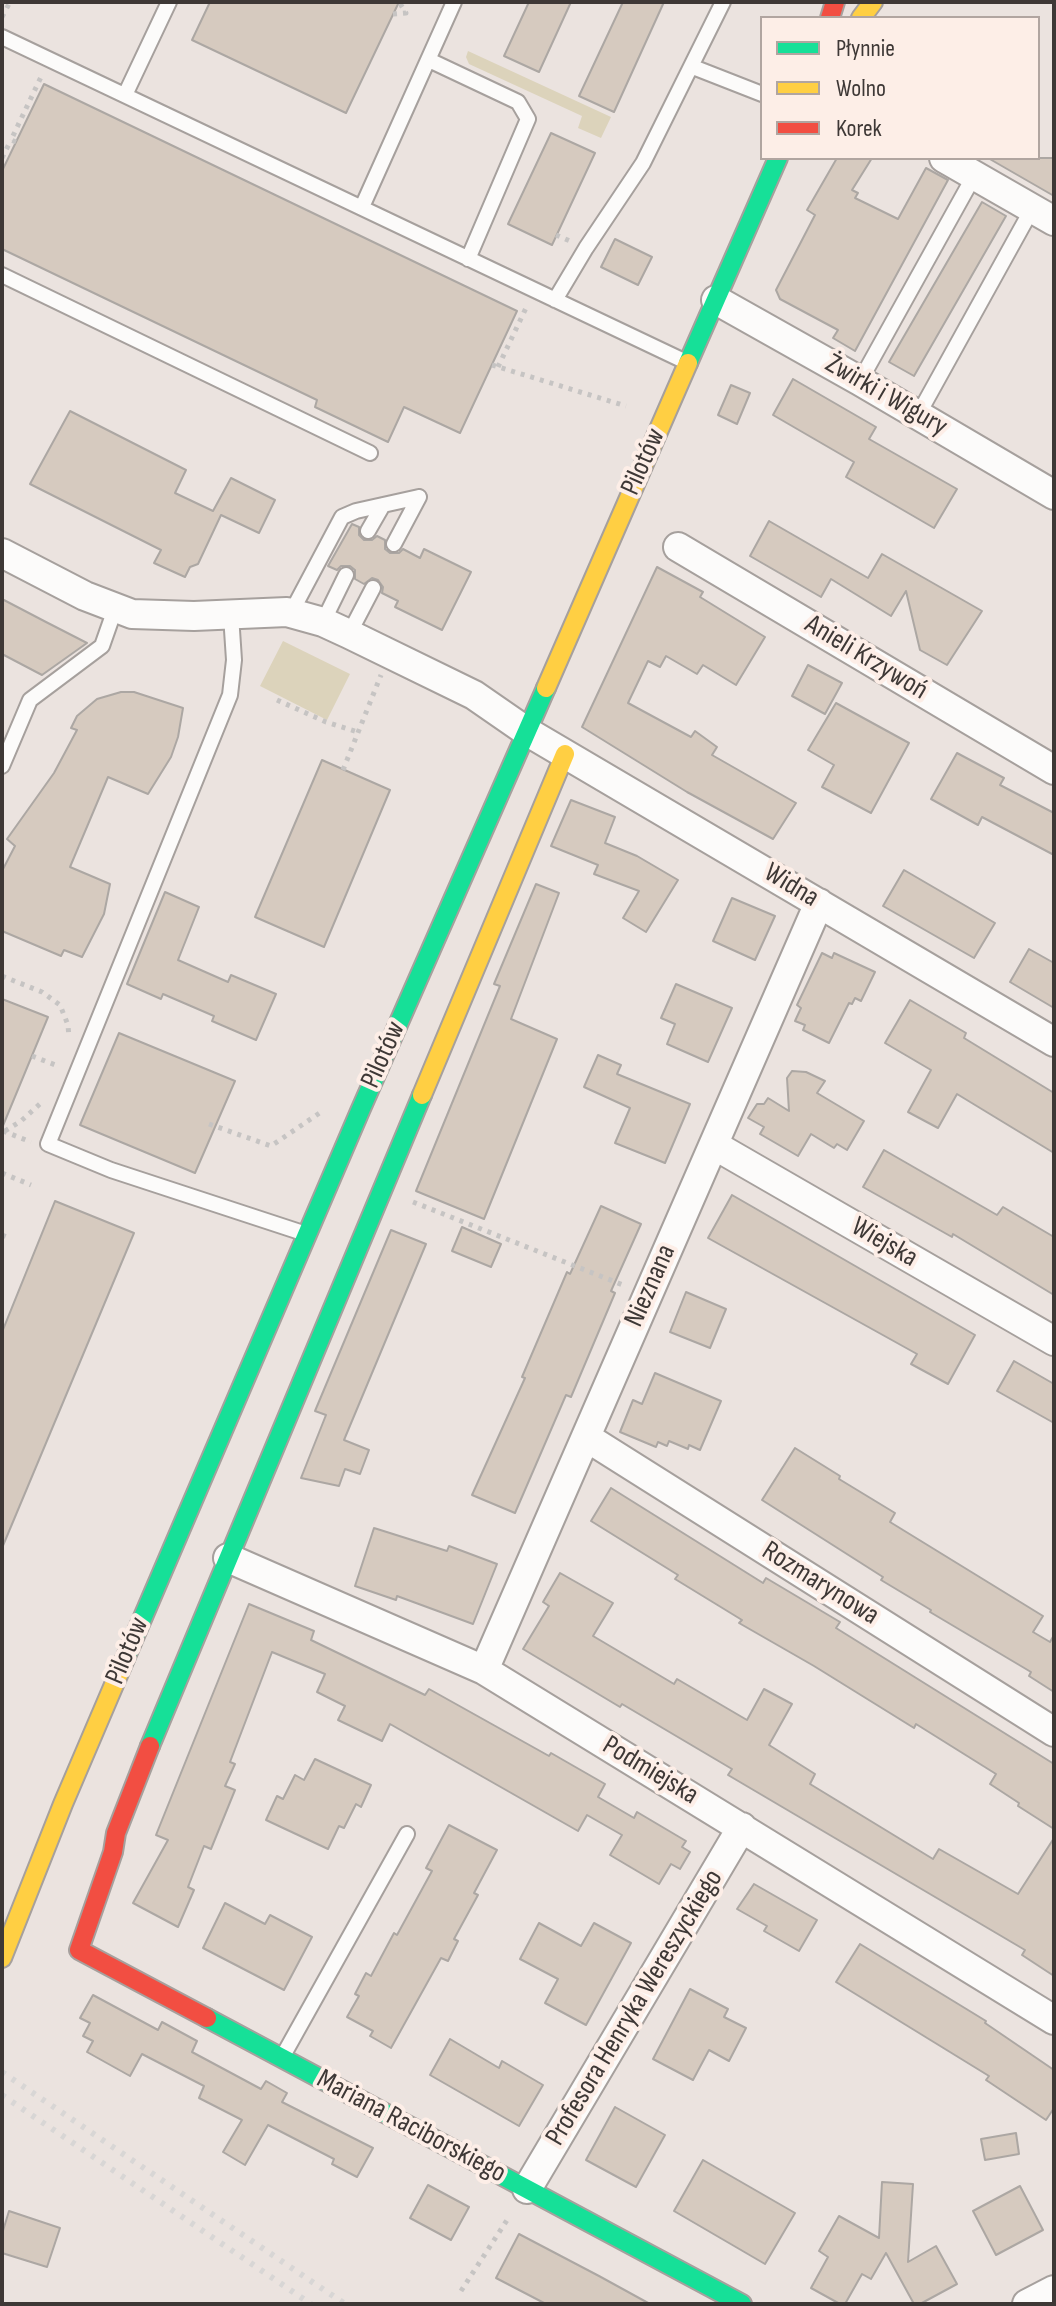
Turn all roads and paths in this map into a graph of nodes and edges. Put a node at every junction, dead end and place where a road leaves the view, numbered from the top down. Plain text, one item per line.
1 (10, 2) edge
2 (169, 2) edge
3 (399, 2) edge
4 (454, 2) edge
5 (723, 2) edge
6 (814, 2) edge
7 (833, 10) edge
8 (393, 14) dead end
9 (2, 18) edge
10 (2, 37) edge
11 (429, 60) junction
12 (693, 67) junction
13 (42, 74) dead end
14 (760, 93) edge
15 (125, 95) junction
16 (2, 158) edge
17 (777, 160) edge
18 (947, 160) edge
19 (974, 176) junction
20 (362, 207) junction
21 (1043, 215) edge
22 (468, 259) junction
23 (2, 275) edge
24 (555, 300) junction
25 (716, 300) junction
26 (527, 307) dead end
27 (687, 363) junction
28 (860, 381) junction
29 (626, 406) dead end
30 (918, 415) junction
31 (370, 453) dead end
32 (1054, 495) edge
33 (383, 505) junction
34 (368, 531) dead end
35 (394, 544) dead end
36 (678, 547) dead end
37 (2, 553) edge
38 (346, 575) dead end
39 (373, 588) dead end
40 (115, 609) junction
41 (291, 613) junction
42 (231, 615) junction
43 (323, 622) junction
44 (349, 634) junction
45 (382, 674) dead end
46 (277, 700) dead end
47 (526, 731) junction
48 (358, 732) junction
49 (565, 754) junction
50 (2, 766) edge
51 (343, 770) dead end
52 (1054, 770) edge
53 (819, 903) junction
54 (2, 976) edge
55 (69, 1041) dead end
56 (1054, 1042) edge
57 (64, 1054) dead end
58 (32, 1056) dead end
59 (58, 1066) junction
60 (53, 1079) dead end
61 (45, 1099) dead end
62 (328, 1112) dead end
63 (209, 1124) dead end
64 (4, 1131) edge
65 (48, 1144) junction
66 (714, 1145) junction
67 (2, 1173) edge
68 (31, 1185) dead end
69 (382, 1191) junction
70 (2, 1235) edge
71 (307, 1235) junction
72 (9, 1238) dead end
73 (647, 1294) junction
74 (1054, 1341) edge
75 (586, 1437) junction
76 (228, 1558) junction
77 (484, 1670) junction
78 (1054, 1732) edge
79 (742, 1827) junction
80 (407, 1834) dead end
81 (79, 1950) joint
82 (2, 1958) edge
83 (1054, 2020) edge
84 (281, 2058) junction
85 (527, 2189) junction
86 (1054, 2290) edge
87 (461, 2291) dead end
88 (742, 2304) edge
89 (1027, 2304) edge

1 - 9 path
2 - 15 lane
3 - 8 path
4 - 11 lane
5 - 12 lane
6 - 7 lane
10 - 15 lane
11 - 20 lane
11 - 22 lane
12 - 14 lane
12 - 24 lane
13 - 16 path
15 - 20 lane
17 - 25 street, Pilotów
18 - 19 street
19 - 21 street
19 - 28 lane
20 - 22 lane
21 - 30 lane
22 - 24 lane
23 - 31 lane
24 - 27 lane
25 - 27 street, Pilotów
25 - 28 street, Żwirki i Wigury
26 - 29 path
27 - 47 street, Pilotów
28 - 30 street, Żwirki i Wigury
30 - 32 street, Żwirki i Wigury
33 - 34 lane
33 - 35 lane
33 - 41 lane
36 - 52 street, Anieli Krzywoń
37 - 40 street, Widna
38 - 43 lane
39 - 44 lane
40 - 42 street, Widna
40 - 50 lane
41 - 42 street, Widna
41 - 43 street, Widna
42 - 65 lane
43 - 44 street, Widna
44 - 47 street, Widna
45 - 48 path
46 - 48 path
47 - 49 street, Widna
47 - 71 street, Pilotów
48 - 51 path
49 - 53 street, Widna
49 - 69 street, Pilotów
53 - 56 street, Widna
53 - 66 street, Nieznana
54 - 55 path
57 - 59 path
58 - 59 path
59 - 60 path
61 - 64 path
62 - 63 path
64 - 65 path
65 - 71 lane
66 - 73 street, Nieznana
66 - 74 street, Wiejska
67 - 68 path
69 - 73 path
69 - 76 street, Pilotów
70 - 72 path
71 - 82 street, Pilotów
73 - 75 street, Nieznana
75 - 77 street, Nieznana
75 - 78 street, Rozmarynowa
76 - 77 street, Podmiejska
76 - 81 street, Pilotów
77 - 79 street, Podmiejska
79 - 83 street, Podmiejska
79 - 85 street, Profesora Henryka Wereszyckiego
80 - 84 lane
81 - 84 street, Mariana Raciborskiego
84 - 85 street, Mariana Raciborskiego
85 - 87 path
85 - 88 street, Mariana Raciborskiego
86 - 89 street

